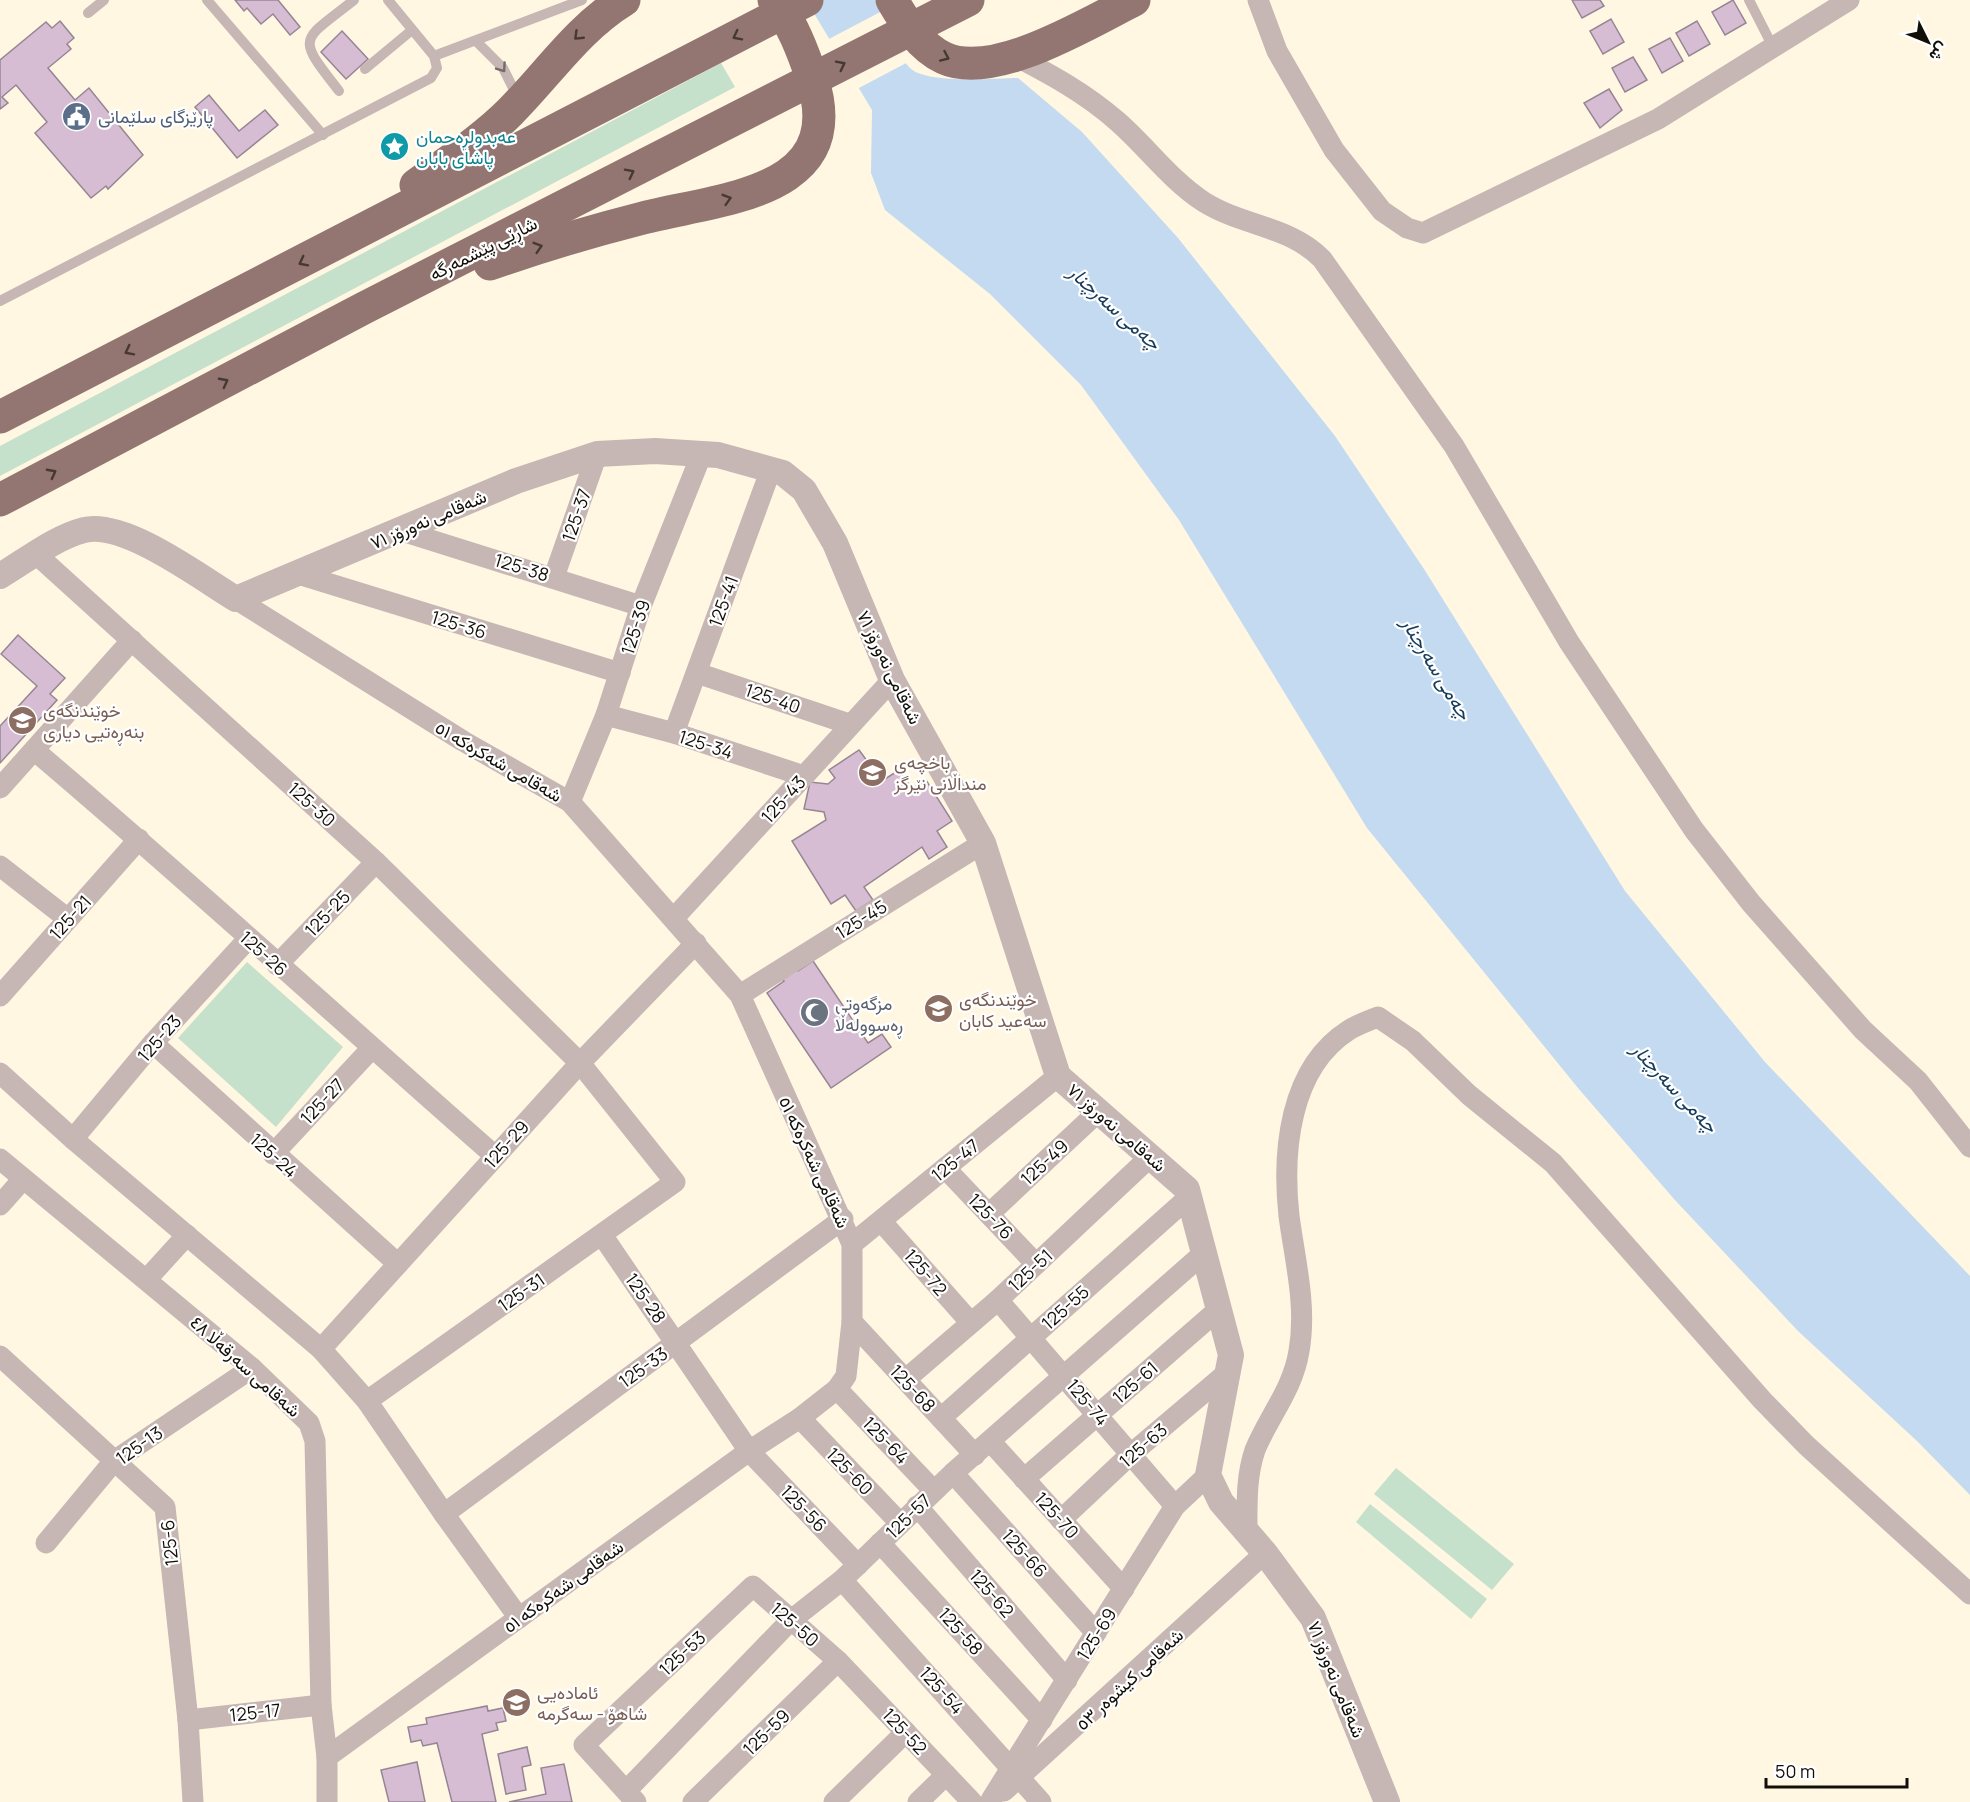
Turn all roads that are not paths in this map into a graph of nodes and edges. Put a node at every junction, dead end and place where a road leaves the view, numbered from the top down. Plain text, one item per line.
1 (104, 0) edge
2 (207, 0) edge
3 (354, 0) edge
4 (388, 0) edge
5 (582, 0) edge
6 (624, 0) edge
7 (774, 0) edge
8 (807, 0) edge
9 (892, 0) edge
10 (968, 0) edge
11 (1134, 0) edge
12 (1258, 0) edge
13 (1749, 0) edge
14 (1849, 0) edge
15 (88, 13) dead end
16 (412, 30) junction
17 (476, 41) junction
18 (1773, 48) junction
19 (1013, 55) junction
20 (434, 56) junction
21 (365, 69) dead end
22 (339, 92) dead end
23 (519, 102) junction
24 (322, 135) junction
25 (334, 246) junction
26 (0, 301) edge
27 (364, 309) junction
28 (0, 417) edge
29 (702, 453) junction
30 (597, 454) junction
31 (771, 469) junction
32 (0, 500) edge
33 (402, 531) junction
34 (36, 554) junction
35 (298, 574) junction
36 (0, 576) edge
37 (554, 577) junction
38 (236, 599) junction
39 (641, 606) junction
40 (132, 640) junction
41 (620, 673) junction
42 (697, 673) junction
43 (892, 680) junction
44 (606, 715) junction
45 (849, 724) junction
46 (674, 734) junction
47 (34, 750) junction
48 (804, 776) junction
49 (0, 788) edge
50 (570, 802) junction
51 (139, 839) junction
52 (983, 843) junction
53 (376, 862) junction
54 (0, 866) edge
55 (674, 918) junction
56 (68, 919) junction
57 (248, 939) junction
58 (696, 943) junction
59 (278, 965) junction
60 (740, 995) junction
61 (0, 996) edge
62 (153, 1043) junction
63 (372, 1048) junction
64 (580, 1063) junction
65 (0, 1073) edge
66 (1058, 1076) junction
67 (1099, 1111) junction
68 (73, 1139) junction
69 (1970, 1147) edge
70 (273, 1154) junction
71 (495, 1156) junction
72 (1151, 1156) junction
73 (0, 1159) edge
74 (945, 1168) junction
75 (23, 1179) junction
76 (675, 1182) joint
77 (1189, 1197) junction
78 (0, 1205) edge
79 (989, 1214) junction
80 (843, 1219) junction
81 (881, 1221) junction
82 (187, 1235) junction
83 (602, 1235) junction
84 (852, 1244) junction
85 (1204, 1253) junction
86 (398, 1264) junction
87 (1036, 1264) junction
88 (147, 1279) junction
89 (998, 1300) junction
90 (1219, 1309) junction
91 (852, 1322) junction
92 (971, 1323) junction
93 (1031, 1337) junction
94 (677, 1342) junction
95 (321, 1349) junction
96 (0, 1356) edge
97 (252, 1368) junction
98 (1228, 1372) junction
99 (1065, 1375) junction
100 (906, 1379) junction
101 (837, 1389) junction
102 (367, 1401) junction
103 (1098, 1414) junction
104 (800, 1418) junction
105 (941, 1418) junction
106 (982, 1448) junction
107 (749, 1451) junction
108 (1131, 1454) junction
109 (114, 1461) junction
110 (953, 1473) junction
111 (1208, 1475) junction
112 (1024, 1479) junction
113 (934, 1491) junction
114 (917, 1506) junction
115 (1175, 1506) junction
116 (444, 1514) junction
117 (1061, 1520) junction
118 (900, 1523) junction
119 (1247, 1531) junction
120 (46, 1543) dead end
121 (880, 1543) junction
122 (1265, 1553) junction
123 (858, 1564) junction
124 (842, 1580) junction
125 (753, 1586) joint
126 (1124, 1589) junction
127 (1970, 1594) edge
128 (519, 1618) junction
129 (790, 1621) junction
130 (1096, 1634) junction
131 (838, 1661) junction
132 (1067, 1680) junction
133 (321, 1705) junction
134 (188, 1720) junction
135 (1042, 1720) junction
136 (906, 1732) junction
137 (327, 1757) junction
138 (1016, 1773) junction
139 (946, 1775) junction
140 (631, 1796) edge
141 (984, 1801) edge
142 (193, 1802) edge
143 (327, 1802) edge
144 (693, 1802) edge
145 (834, 1802) edge
146 (918, 1802) edge
147 (1041, 1802) edge
148 (1387, 1802) edge

1 - 15 lane
2 - 24 lane
3 - 22 lane
4 - 16 lane
5 - 17 lane
6 -> 23 highway
27 -> 7 highway
8 -> 25 highway
9 -> 19 highway
27 -> 10 highway, شاڕێی پێشمەرگە
11 - 19 highway
12 - 18 street
13 - 18 lane
14 - 18 street
16 - 20 lane
16 - 21 lane
17 - 20 lane
17 -> 23 lane
19 - 69 street
20 - 24 lane
23 - 25 highway
24 - 26 lane
25 -> 28 highway
32 -> 27 highway, شاڕێی پێشمەرگە
29 - 30 street, شەقامی نەورۆز ٧١
29 - 31 street, شەقامی نەورۆز ٧١
29 - 39 street, 125-39
30 - 33 street, شەقامی نەورۆز ٧١
30 - 37 street, 125-37
31 - 42 street, 125-41
31 - 43 street, شەقامی نەورۆز ٧١
33 - 35 street, شەقامی نەورۆز ٧١
33 - 37 street, 125-38
34 - 36 street
34 - 38 street
34 - 40 street, 125-30
35 - 38 street, شەقامی نەورۆز ٧١
35 - 41 street, 125-36
37 - 39 street, 125-38
38 - 50 street, شەقامی شەکرەکە ٥١
39 - 41 street, 125-39
40 - 47 street
40 - 53 street, 125-30
41 - 44 street, 125-39
42 - 45 street, 125-40
42 - 46 street, 125-41
43 - 45 street, 125-43
43 - 52 street, شەقامی نەورۆز ٧١
44 - 46 street, 125-34
44 - 50 street, 125-39
45 - 48 street, 125-43
46 - 48 street, 125-34
47 - 49 street
47 - 51 street, 125-26
48 - 55 street, 125-43
50 - 55 street, شەقامی شەکرەکە ٥١
51 - 56 street, 125-21
51 - 57 street, 125-26
52 - 60 street, 125-45
52 - 66 street, شەقامی نەورۆز ٧١
53 - 59 street, 125-25
53 - 64 street, 125-30
54 - 56 street
55 - 58 street, شەقامی شەکرەکە ٥١
56 - 61 street, 125-21
57 - 59 street, 125-26
57 - 62 street, 125-23
58 - 60 street, شەقامی شەکرەکە ٥١
58 - 64 street, 125-29
59 - 63 street, 125-26
60 - 80 street, شەقامی شەکرەکە ٥١
62 - 68 street, 125-23
62 - 70 street, 125-24
63 - 70 street, 125-27
63 - 71 street, 125-26
64 - 71 street, 125-29
64 - 76 street, 125-30
65 - 68 street
66 - 67 street, شەقامی نەورۆز ٧١
66 - 74 street, 125-47
67 - 72 street, شەقامی نەورۆز ٧١
67 - 79 street, 125-49
68 - 82 street
70 - 86 street, 125-24
71 - 86 street, 125-29
72 - 77 street, شەقامی نەورۆز ٧١
72 - 87 street, 125-51
73 - 75 street, شەقامی سەرقەڵا ٤٨
74 - 79 street, 125-76
74 - 81 street, 125-47
75 - 78 street
75 - 88 street, شەقامی سەرقەڵا ٤٨
76 - 83 street, 125-31
77 - 85 street, شەقامی نەورۆز ٧١
77 - 93 street, 125-55
79 - 87 street, 125-76
80 - 84 street, شەقامی شەکرەکە ٥١
80 - 94 street, 125-33
81 - 84 street, 125-47
81 - 92 street, 125-72
82 - 88 street
82 - 95 street
83 - 94 street, 125-28
83 - 102 street, 125-31
84 - 91 street, شەقامی شەکرەکە ٥١
85 - 90 street, شەقامی نەورۆز ٧١
85 - 99 street, 125-57
86 - 95 street, 125-29
87 - 89 street, 125-51
88 - 97 street, شەقامی سەرقەڵا ٤٨
89 - 92 street, 125-51
89 - 93 street, 125-74
90 - 98 street, شەقامی نەورۆز ٧١
90 - 103 street, 125-61
91 - 100 street, 125-68
91 - 101 street, شەقامی شەکرەکە ٥١
92 - 100 street, 125-51
93 - 99 street, 125-74
93 - 105 street, 125-55
94 - 107 street, 125-28
94 - 116 street, 125-33
95 - 102 street
96 - 109 street, 125-6
97 - 109 street, 125-13
97 - 133 street, شەقامی سەرقەڵا ٤٨
98 - 108 street, 125-63
98 - 111 street, شەقامی نەورۆز ٧١
99 - 103 street, 125-74
99 - 106 street, 125-57
100 - 105 street, 125-68
101 - 104 street, شەقامی شەکرەکە ٥١
101 - 113 street, 125-64
102 - 116 street
103 - 108 street, 125-74
103 - 112 street, 125-61
104 - 107 street, شەقامی شەکرەکە ٥١
104 - 118 street, 125-60
105 - 106 street, 125-68
106 - 110 street, 125-57
106 - 112 street, 125-70
107 - 123 street, 125-56
107 - 128 street, شەقامی شەکرەکە ٥١
108 - 115 street, 125-74
108 - 117 street, 125-63
109 - 120 street, 125-13
109 - 134 street, 125-6
110 - 113 street, 125-57
110 - 130 street, 125-66
111 - 115 street, 125-69
111 - 119 street, شەقامی نەورۆز ٧١
112 - 117 street, 125-70
113 - 114 street, 125-57
114 - 118 street, 125-57
114 - 132 street, 125-62
115 - 126 street, 125-69
116 - 128 street
117 - 126 street, 125-70
118 - 121 street, 125-57
119 - 122 street, شەقامی نەورۆز ٧١
119 - 127 street
121 - 123 street, 125-57
121 - 135 street, 125-58
122 - 138 street, شەقامی کیشوەر ٥٣
122 - 148 street, شەقامی نەورۆز ٧١
123 - 124 street, 125-57
124 - 129 street, 125-57
124 - 138 street, 125-54
125 - 129 street, 125-50
125 - 140 street, 125-53
126 - 130 street, 125-69
128 - 137 street, شەقامی شەکرەکە ٥١
129 - 131 street, 125-50
129 - 140 street, 125-57
130 - 132 street, 125-69
131 - 136 street, 125-52
131 - 144 street, 125-59
132 - 135 street, 125-69
133 - 134 street, 125-17
133 - 137 street, شەقامی سەرقەڵا ٤٨
134 - 142 street, 125-6
135 - 138 street, 125-69
136 - 139 street, 125-52
136 - 145 street
137 - 143 street, شەقامی سەرقەڵا ٤٨
138 - 141 street, 125-69
138 - 147 street, 125-54
139 - 141 street, 125-52
139 - 146 street

